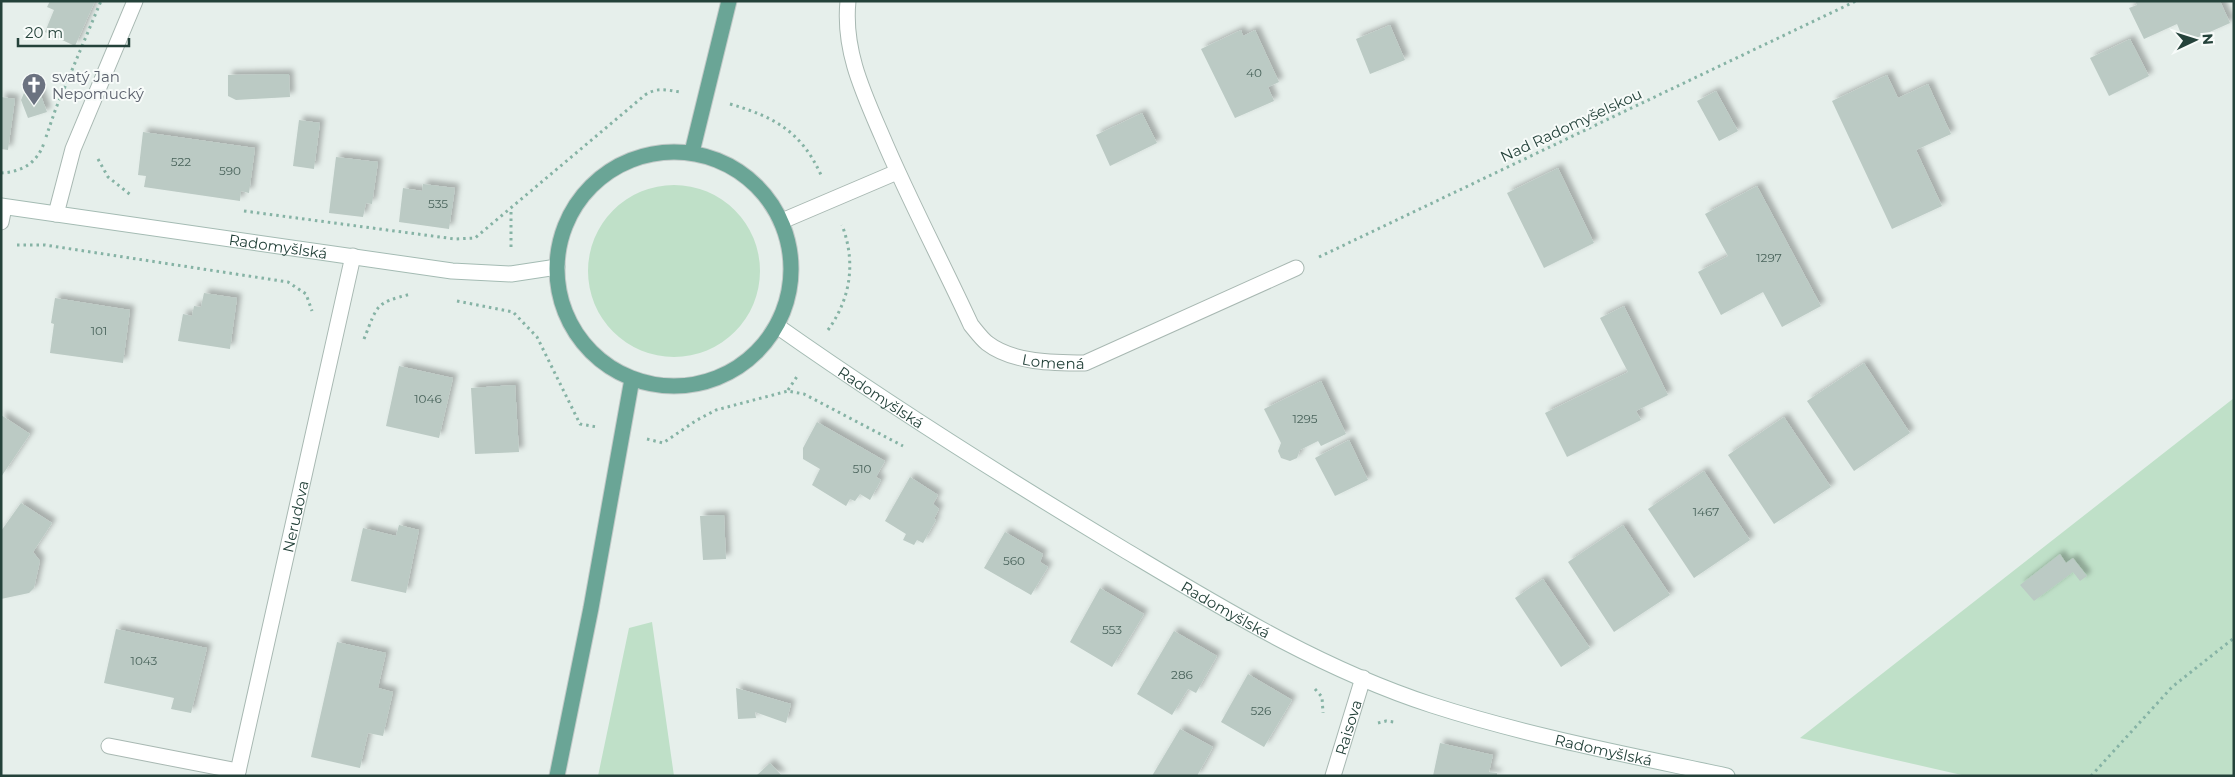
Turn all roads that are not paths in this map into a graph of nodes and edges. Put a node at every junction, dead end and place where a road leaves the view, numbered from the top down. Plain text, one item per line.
1 (135, 1) edge
2 (729, 1) edge
3 (848, 1) edge
4 (692, 152) junction
5 (897, 172) junction
6 (2, 206) edge
7 (56, 214) junction
8 (782, 221) junction
9 (1, 222) edge
10 (353, 256) junction
11 (556, 267) junction
12 (1296, 268) road end
13 (777, 326) junction
14 (632, 379) junction
15 (1363, 678) junction
16 (109, 746) dead end
17 (238, 774) edge
18 (556, 776) edge
19 (1333, 776) edge
20 (1728, 776) edge

1 - 7 street
2 - 4 main road
3 - 5 street, Lomená
4 - 8 main road
4 - 11 main road
5 - 8 street
5 - 12 street, Lomená
6 - 7 street, Radomyšlská
6 - 9 street
7 - 10 street, Radomyšlská
8 - 13 main road
10 - 11 street, Radomyšlská
10 - 17 street, Nerudova
11 - 14 main road
13 - 14 main road
13 - 15 street, Radomyšlská
14 - 18 main road
15 - 19 street, Raisova
15 - 20 street, Radomyšlská
16 - 17 street

